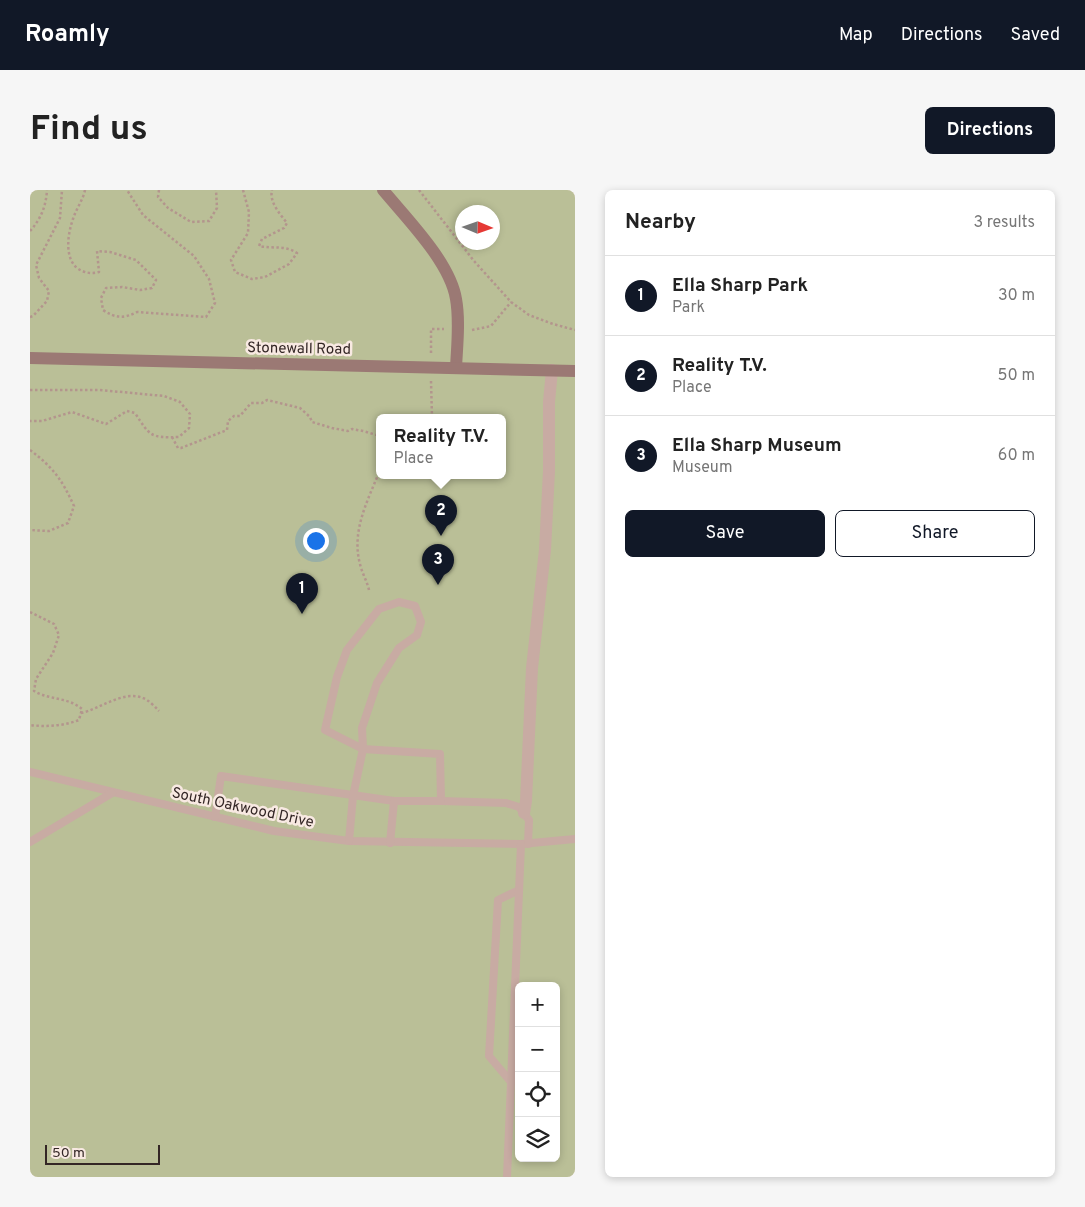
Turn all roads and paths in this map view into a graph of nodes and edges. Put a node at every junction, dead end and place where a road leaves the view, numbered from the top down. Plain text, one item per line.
1 (46, 190) edge
2 (62, 190) edge
3 (85, 190) edge
4 (127, 190) edge
5 (159, 190) edge
6 (216, 190) edge
7 (243, 190) edge
8 (272, 190) edge
9 (383, 190) edge
10 (419, 190) edge
11 (30, 231) edge
12 (30, 317) edge
13 (575, 330) edge
14 (30, 358) edge
15 (456, 368) junction
16 (552, 370) junction
17 (571, 371) edge
18 (30, 390) edge
19 (30, 421) edge
20 (376, 435) edge
21 (172, 437) junction
22 (30, 450) edge
23 (376, 479) edge
24 (30, 530) edge
25 (370, 590) dead end
26 (30, 612) edge
27 (159, 710) dead end
28 (81, 713) junction
29 (30, 725) edge
30 (363, 749) junction
31 (30, 772) edge
32 (112, 793) junction
33 (353, 796) junction
34 (394, 801) junction
35 (441, 801) junction
36 (524, 813) junction
37 (215, 817) junction
38 (575, 839) edge
39 (349, 841) junction
40 (30, 842) edge
41 (390, 843) junction
42 (525, 844) junction
43 (519, 890) junction
44 (511, 1082) junction
45 (507, 1177) edge

1 - 11 path
2 - 12 path
3 - 4 path
5 - 6 path
7 - 8 path
9 - 15 street
10 - 13 path
14 - 15 street, Stonewall Road
15 - 16 street, Stonewall Road
16 - 17 street, Stonewall Road
16 - 36 street
18 - 21 path
19 - 21 path
20 - 21 path
22 - 24 path
23 - 25 path
26 - 28 path
27 - 28 path
28 - 29 path
30 - 30 lane
30 - 33 lane
30 - 35 lane
31 - 32 lane, South Oakwood Drive
32 - 37 lane, South Oakwood Drive
32 - 40 lane
33 - 34 lane
33 - 37 lane
33 - 39 lane
34 - 35 lane
34 - 41 lane
35 - 36 lane
36 - 42 lane
37 - 39 lane, South Oakwood Drive
38 - 42 lane, South Oakwood Drive
39 - 41 lane, South Oakwood Drive
41 - 42 lane, South Oakwood Drive
42 - 43 lane
43 - 44 lane
43 - 44 lane
44 - 45 lane

